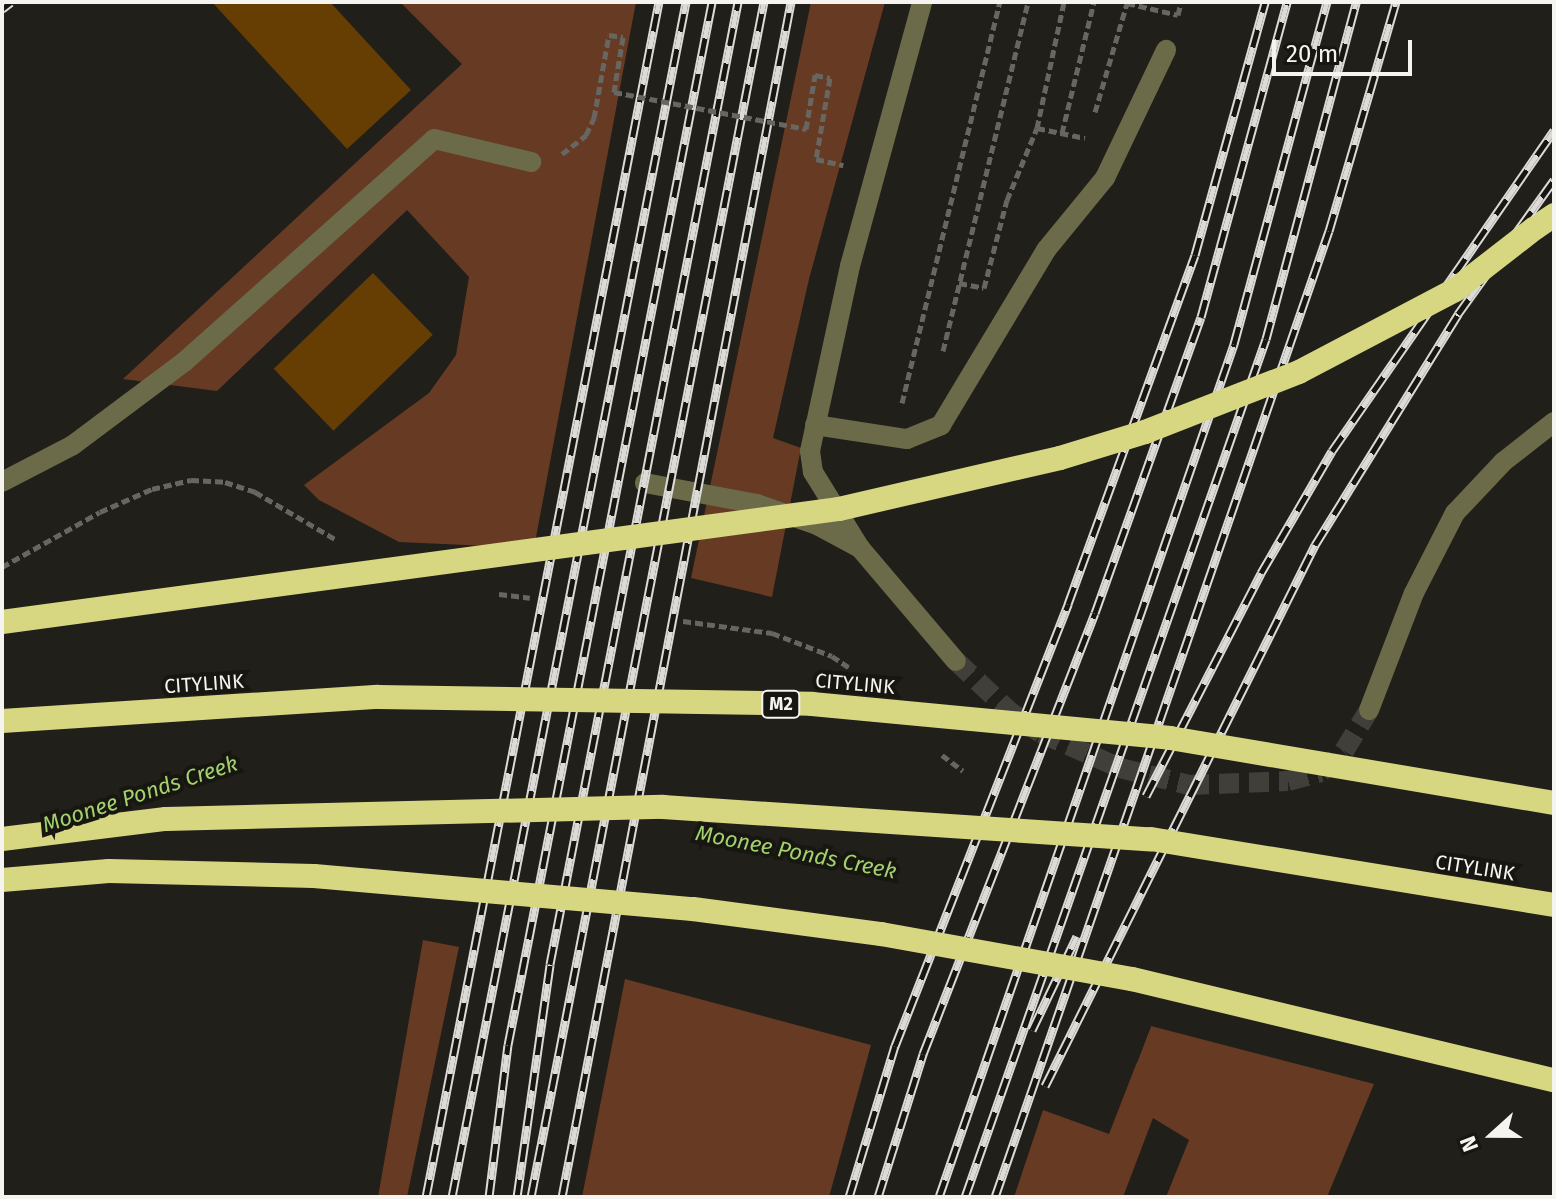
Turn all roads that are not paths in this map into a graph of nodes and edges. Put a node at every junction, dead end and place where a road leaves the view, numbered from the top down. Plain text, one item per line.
1 (922, 2) edge
2 (1166, 50) dead end
3 (531, 162) road end
4 (1554, 215) edge
5 (1554, 422) edge
6 (815, 425) junction
7 (2, 482) edge
8 (645, 483) dead end
9 (860, 548) junction
10 (2, 622) edge
11 (956, 661) tunnel mouth
12 (1369, 710) tunnel mouth
13 (2, 721) edge
14 (1554, 803) edge
15 (2, 839) edge
16 (2, 880) edge
17 (1554, 905) edge
18 (1554, 1080) edge

1 - 6 street
2 - 6 street
3 - 7 street
4 - 10 highway, bridge
5 - 12 street
6 - 9 street
8 - 9 street
9 - 11 street
13 - 14 highway, CITYLINK / M2, bridge
15 - 17 highway, CITYLINK, bridge
16 - 18 highway, bridge

